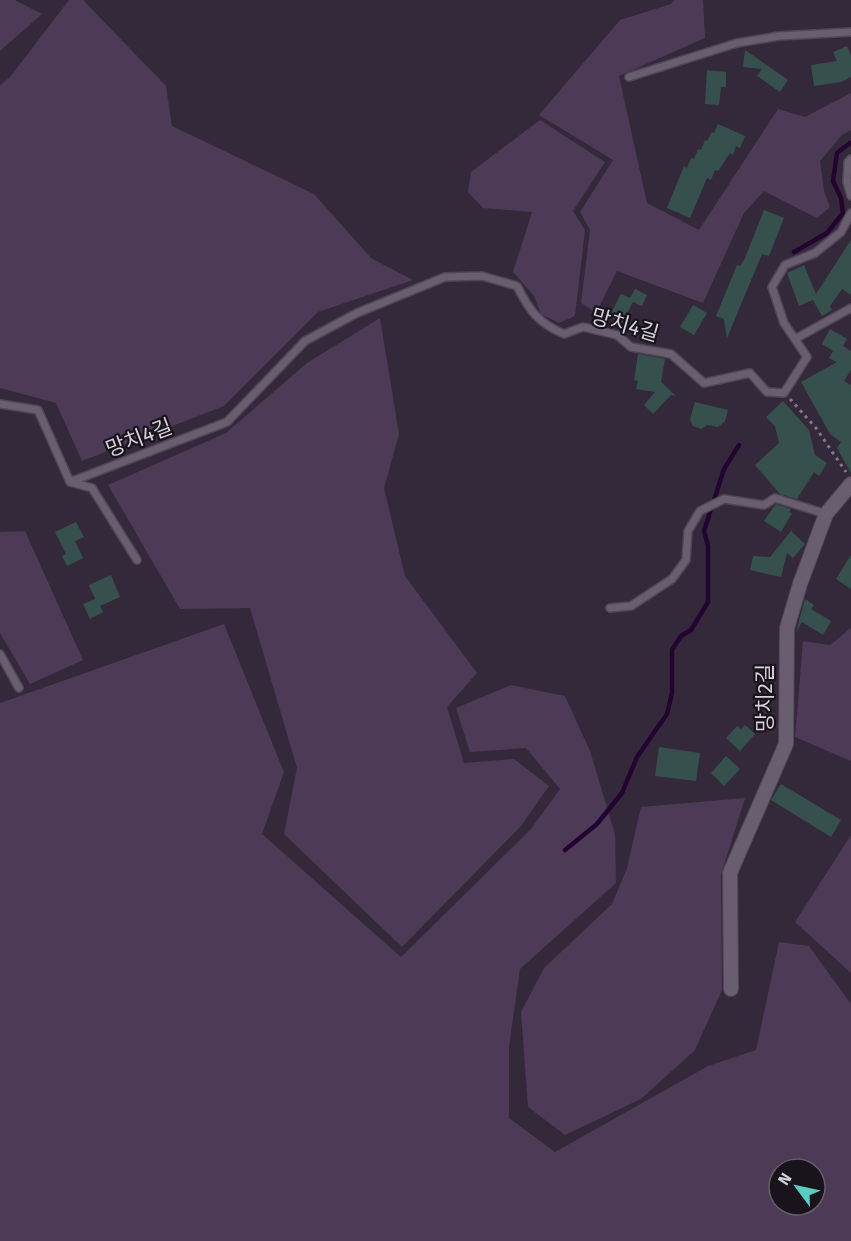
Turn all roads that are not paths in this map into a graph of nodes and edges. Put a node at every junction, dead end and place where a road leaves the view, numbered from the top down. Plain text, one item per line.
1 (851, 32) edge
2 (629, 77) dead end
3 (851, 159) edge
4 (851, 196) edge
5 (851, 213) edge
6 (851, 308) edge
7 (795, 339) junction
8 (0, 404) edge
9 (70, 482) junction
10 (851, 484) edge
11 (826, 514) junction
12 (137, 560) dead end
13 (610, 608) dead end
14 (0, 654) edge
15 (19, 688) dead end
16 (731, 989) dead end

1 - 2 lane
3 - 4 lane
5 - 7 lane
6 - 7 lane
7 - 9 lane, 망치4길
8 - 9 lane
9 - 12 lane
10 - 11 street, 망치2길
11 - 13 lane
11 - 16 street, 망치2길
14 - 15 lane

